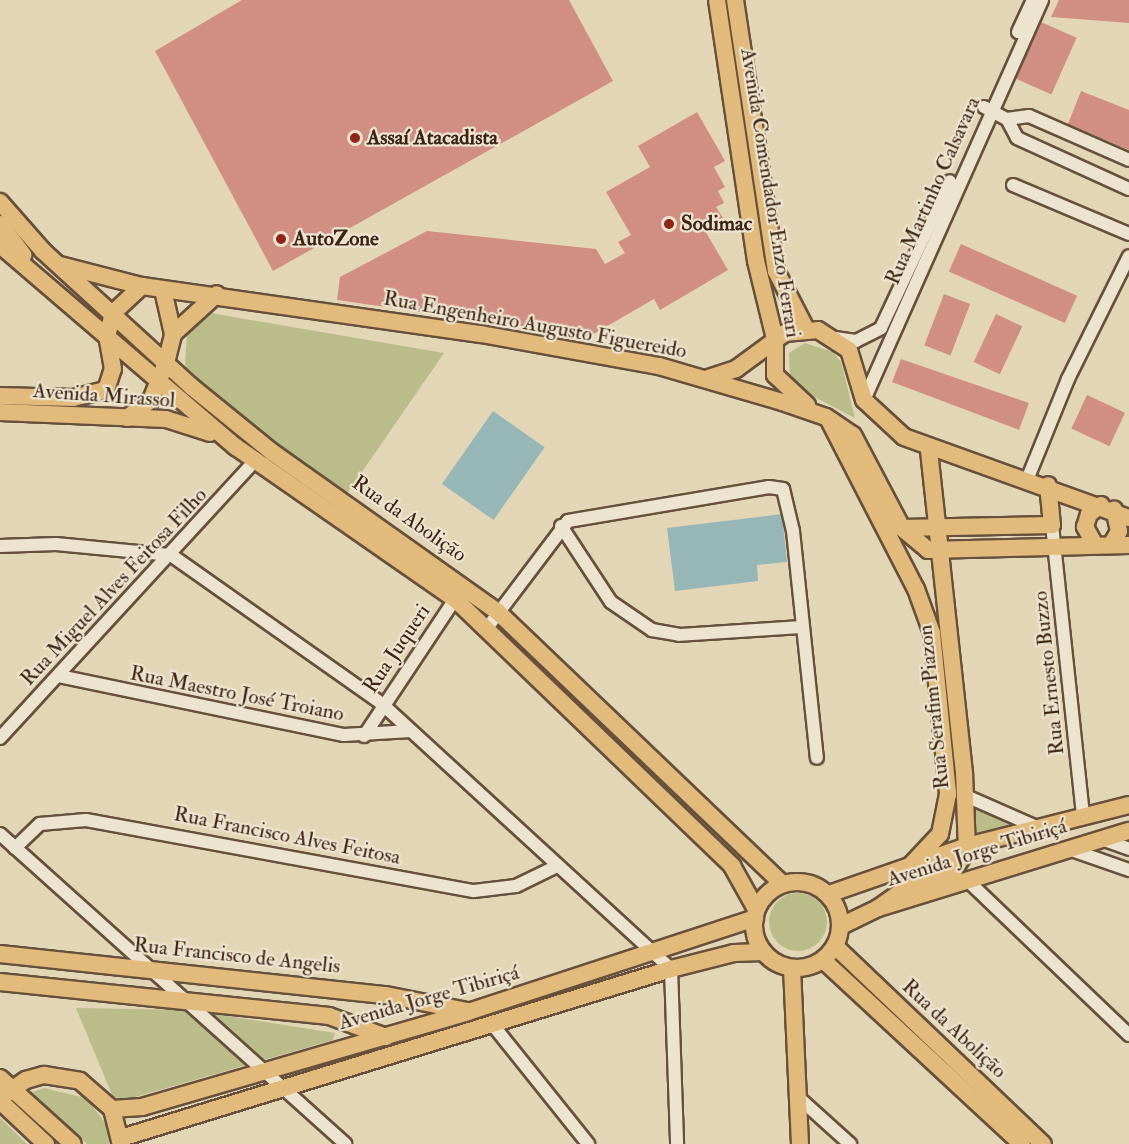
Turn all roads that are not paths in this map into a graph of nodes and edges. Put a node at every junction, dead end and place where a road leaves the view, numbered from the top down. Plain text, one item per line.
1 (717, 0) edge
2 (735, 0) edge
3 (1033, 0) edge
4 (1042, 0) edge
5 (986, 108) junction
6 (1007, 119) junction
7 (1129, 160) edge
8 (1013, 185) dead end
9 (1129, 189) edge
10 (0, 202) edge
11 (0, 224) edge
12 (1129, 234) edge
13 (0, 245) edge
14 (1129, 256) edge
15 (60, 266) junction
16 (142, 286) junction
17 (163, 290) junction
18 (217, 294) junction
19 (113, 313) junction
20 (86, 318) junction
21 (806, 329) junction
22 (174, 334) junction
23 (107, 336) junction
24 (835, 338) junction
25 (775, 339) junction
26 (166, 363) junction
27 (704, 379) junction
28 (160, 383) junction
29 (0, 396) edge
30 (864, 400) junction
31 (0, 412) edge
32 (826, 417) junction
33 (126, 418) junction
34 (236, 447) junction
35 (929, 449) junction
36 (255, 461) junction
37 (1027, 480) junction
38 (1048, 485) junction
39 (1107, 508) junction
40 (1129, 518) edge
41 (1052, 525) junction
42 (561, 526) junction
43 (902, 528) junction
44 (939, 529) junction
45 (1103, 545) junction
46 (1129, 545) edge
47 (0, 546) edge
48 (1055, 546) junction
49 (941, 551) junction
50 (171, 555) junction
51 (465, 585) junction
52 (455, 599) junction
53 (498, 612) junction
54 (803, 627) junction
55 (487, 628) junction
56 (59, 676) junction
57 (382, 704) junction
58 (411, 731) junction
59 (364, 736) junction
60 (0, 738) edge
61 (817, 758) dead end
62 (966, 796) junction
63 (1129, 805) edge
64 (1083, 817) junction
65 (1042, 829) junction
66 (1129, 831) edge
67 (0, 834) edge
68 (1100, 838) junction
69 (967, 846) junction
70 (15, 848) junction
71 (1068, 849) junction
72 (1129, 849) edge
73 (557, 866) junction
74 (907, 869) junction
75 (1129, 870) edge
76 (968, 881) junction
77 (783, 884) junction
78 (829, 894) junction
79 (878, 908) junction
80 (755, 914) junction
81 (841, 926) junction
82 (835, 946) junction
83 (653, 952) junction
84 (763, 952) junction
85 (0, 954) edge
86 (823, 960) junction
87 (61, 961) junction
88 (792, 968) junction
89 (152, 969) junction
90 (671, 969) junction
91 (0, 982) edge
92 (50, 988) junction
93 (185, 1002) junction
94 (468, 1012) junction
95 (329, 1016) junction
96 (492, 1024) junction
97 (385, 1035) junction
98 (1129, 1035) edge
99 (343, 1047) junction
100 (393, 1052) junction
101 (266, 1069) junction
102 (282, 1084) junction
103 (3, 1092) edge
104 (799, 1098) junction
105 (112, 1109) junction
106 (121, 1141) edge
107 (46, 1144) edge
108 (74, 1144) edge
109 (345, 1144) edge
110 (588, 1144) edge
111 (677, 1144) edge
112 (800, 1144) edge
113 (850, 1144) edge
114 (1022, 1144) edge
115 (1043, 1144) edge

1 - 25 main road, Avenida Comendador Enzo Ferrari
2 - 21 main road, Avenida Comendador Enzo Ferrari
3 - 5 street, Rua Martinho Calsavara
4 - 5 street, Rua Martinho Calsavara
5 - 6 street
5 - 24 street, Rua Martinho Calsavara
5 - 30 street, Rua Martinho Calsavara
6 - 7 street
6 - 9 street
8 - 12 street
10 - 15 main road, Rua da Abolição
11 - 20 main road
13 - 20 main road, Rua da Abolição
14 - 37 street
15 - 16 main road, Rua Engenheiro Augusto Figuereido
15 - 19 main road, Rua da Abolição
16 - 17 main road, Rua Engenheiro Augusto Figuereido
16 - 19 main road
17 - 18 main road, Rua Engenheiro Augusto Figuereido
17 - 22 main road
18 - 22 main road
18 - 27 main road, Rua Engenheiro Augusto Figuereido
19 - 23 main road, Avenida Mirassol
19 - 26 main road, Rua da Abolição
20 - 23 main road, Rua da Abolição
21 - 24 main road
21 - 25 main road
22 - 26 main road
23 - 28 main road, Rua da Abolição
23 - 29 main road, Avenida Mirassol
24 - 30 main road
25 - 27 main road
25 - 32 main road, Avenida Comendador Enzo Ferrari
26 - 28 main road
26 - 51 main road, Rua da Abolição
27 - 32 main road, Rua Engenheiro Augusto Figuereido
28 - 33 main road
28 - 34 main road, Rua da Abolição
30 - 35 main road
31 - 33 main road, Avenida Mirassol
32 - 43 main road, Rua Engenheiro Augusto Figuereido
32 - 74 main road, Avenida Comendador Enzo Ferrari
33 - 34 main road, Avenida Mirassol
34 - 36 main road, Rua da Abolição
35 - 37 main road
35 - 44 main road, Rua Serafim Piazon
36 - 50 street, Rua Miguel Alves Feitosa Filho
36 - 52 main road, Rua da Abolição
37 - 38 main road
38 - 39 main road
38 - 41 main road
39 - 40 main road
39 - 45 main road
39 - 45 main road
41 - 44 main road
41 - 48 street, Rua Ernesto Buzzo
42 - 53 street
42 - 54 street
42 - 54 street
43 - 44 main road
43 - 49 main road, Rua Engenheiro Augusto Figuereido
44 - 49 main road, Rua Serafim Piazon
45 - 46 main road, Rua Engenheiro Augusto Figuereido
45 - 48 main road, Rua Engenheiro Augusto Figuereido
47 - 50 street
48 - 49 main road, Rua Engenheiro Augusto Figuereido
48 - 64 street, Rua Ernesto Buzzo
49 - 62 main road, Rua Serafim Piazon
50 - 56 street, Rua Miguel Alves Feitosa Filho
50 - 57 street
51 - 52 street, Rua Juqueri
51 - 53 main road, Rua da Abolição
52 - 55 main road, Rua da Abolição
52 - 57 street, Rua Juqueri
53 - 55 street
53 - 77 main road, Rua da Abolição
54 - 61 street
55 - 80 main road, Rua da Abolição
56 - 59 street, Rua Maestro José Troiano
56 - 60 street, Rua Miguel Alves Feitosa Filho
57 - 58 street
57 - 59 street, Rua Juqueri
58 - 59 street, Rua Maestro José Troiano
58 - 73 street
62 - 65 street
62 - 69 main road, Rua Serafim Piazon
63 - 64 main road, Avenida Jorge Tibiriçá
64 - 65 main road, Avenida Jorge Tibiriçá
65 - 69 main road, Avenida Jorge Tibiriçá
66 - 68 main road, Avenida Jorge Tibiriçá
67 - 70 street
68 - 71 main road, Avenida Jorge Tibiriçá
68 - 72 street
69 - 74 main road, Avenida Jorge Tibiriçá
69 - 79 main road
70 - 73 street, Rua Francisco Alves Feitosa
70 - 89 street
71 - 75 street
71 - 76 main road, Avenida Jorge Tibiriçá
73 - 83 street
74 - 78 main road, Avenida Jorge Tibiriçá
76 - 79 main road, Avenida Jorge Tibiriçá
76 - 98 street
77 - 78 main road
77 - 80 main road
78 - 81 main road
79 - 81 main road, Avenida Jorge Tibiriçá
80 - 83 main road, Avenida Jorge Tibiriçá
80 - 84 main road
81 - 82 main road
82 - 86 main road
82 - 115 main road, Rua da Abolição
83 - 90 street
83 - 94 main road, Avenida Jorge Tibiriçá
84 - 88 main road
84 - 90 main road, Avenida Jorge Tibiriçá
85 - 87 main road, Rua Francisco de Angelis
86 - 88 main road
86 - 114 main road, Rua da Abolição
87 - 89 main road, Rua Francisco de Angelis
87 - 92 main road
88 - 104 main road
89 - 93 street
89 - 94 main road, Rua Francisco de Angelis
90 - 96 main road, Avenida Jorge Tibiriçá
90 - 111 street
91 - 92 main road
92 - 93 main road
93 - 95 main road
93 - 101 street
94 - 97 main road, Avenida Jorge Tibiriçá
95 - 97 main road
95 - 99 main road
96 - 100 main road, Avenida Jorge Tibiriçá
96 - 110 street
97 - 99 main road, Avenida Jorge Tibiriçá
97 - 100 main road
99 - 101 main road, Avenida Jorge Tibiriçá
100 - 102 main road, Avenida Jorge Tibiriçá
101 - 102 street
101 - 105 main road, Avenida Jorge Tibiriçá
102 - 106 main road, Avenida Jorge Tibiriçá
102 - 109 street
103 - 105 main road, Avenida Jorge Tibiriçá
103 - 107 main road
103 - 108 main road
104 - 112 main road
104 - 113 street
105 - 106 main road, Avenida Jorge Tibiriçá

